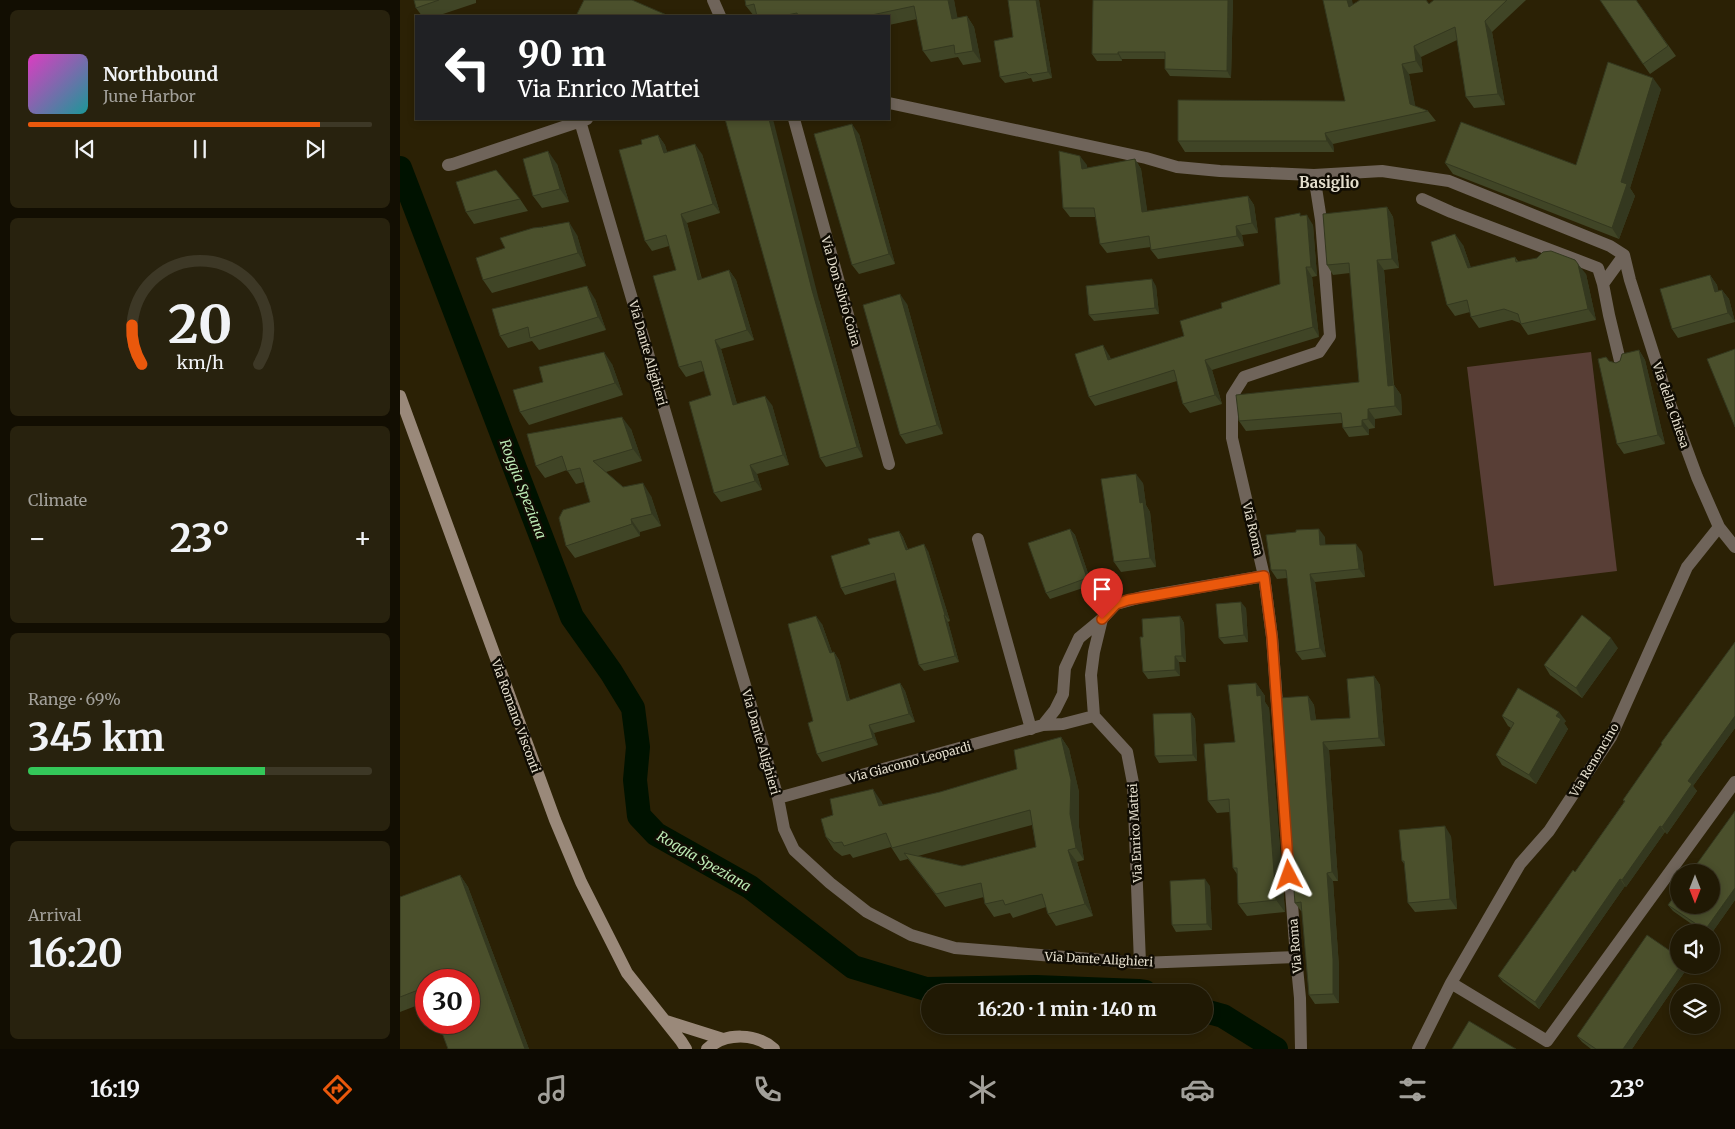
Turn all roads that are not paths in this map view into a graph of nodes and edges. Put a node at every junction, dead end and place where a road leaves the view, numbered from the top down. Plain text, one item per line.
1 (713, 0) edge
2 (720, 15) edge
3 (890, 103) edge
4 (584, 120) edge
5 (794, 120) edge
6 (448, 165) dead end
7 (1314, 175) junction
8 (1422, 198) dead end
9 (1624, 255) junction
10 (1604, 284) junction
11 (1621, 365) edge
12 (400, 396) edge
13 (889, 464) dead end
14 (1719, 527) junction
15 (978, 539) dead end
16 (1735, 547) edge
17 (1264, 576) junction
18 (1102, 619) junction
19 (1094, 716) junction
20 (1037, 727) junction
21 (1735, 782) edge
22 (778, 798) junction
23 (1296, 958) junction
24 (1140, 964) junction
25 (1451, 983) junction
26 (665, 1021) junction
27 (723, 1040) junction
28 (686, 1049) edge
29 (707, 1049) edge
30 (774, 1049) edge
31 (1301, 1049) edge
32 (1418, 1049) edge

1 - 2 street
3 - 7 street
4 - 6 street
4 - 22 street, Via Dante Alighieri
5 - 13 street, Via Don Silvio Coira
7 - 9 street
7 - 17 street, Via Roma
8 - 10 street
9 - 10 street
9 - 14 street, Via della Chiesa
10 - 11 street
12 - 26 street, Via Romano Visconti
14 - 16 street, Via della Chiesa
14 - 25 street, Via Renoncino
15 - 20 street
17 - 18 street
17 - 23 street, Via Roma
18 - 19 street
18 - 20 street
19 - 20 street
19 - 24 street, Via Enrico Mattei
20 - 22 street, Via Giacomo Leopardi
21 - 25 street
22 - 24 street, Via Dante Alighieri
23 - 24 street, Via Dante Alighieri
23 - 31 street, Via Roma
25 - 32 street, Via Renoncino
26 - 27 street
26 - 28 street, Via Romano Visconti
27 - 29 street
27 - 30 street

